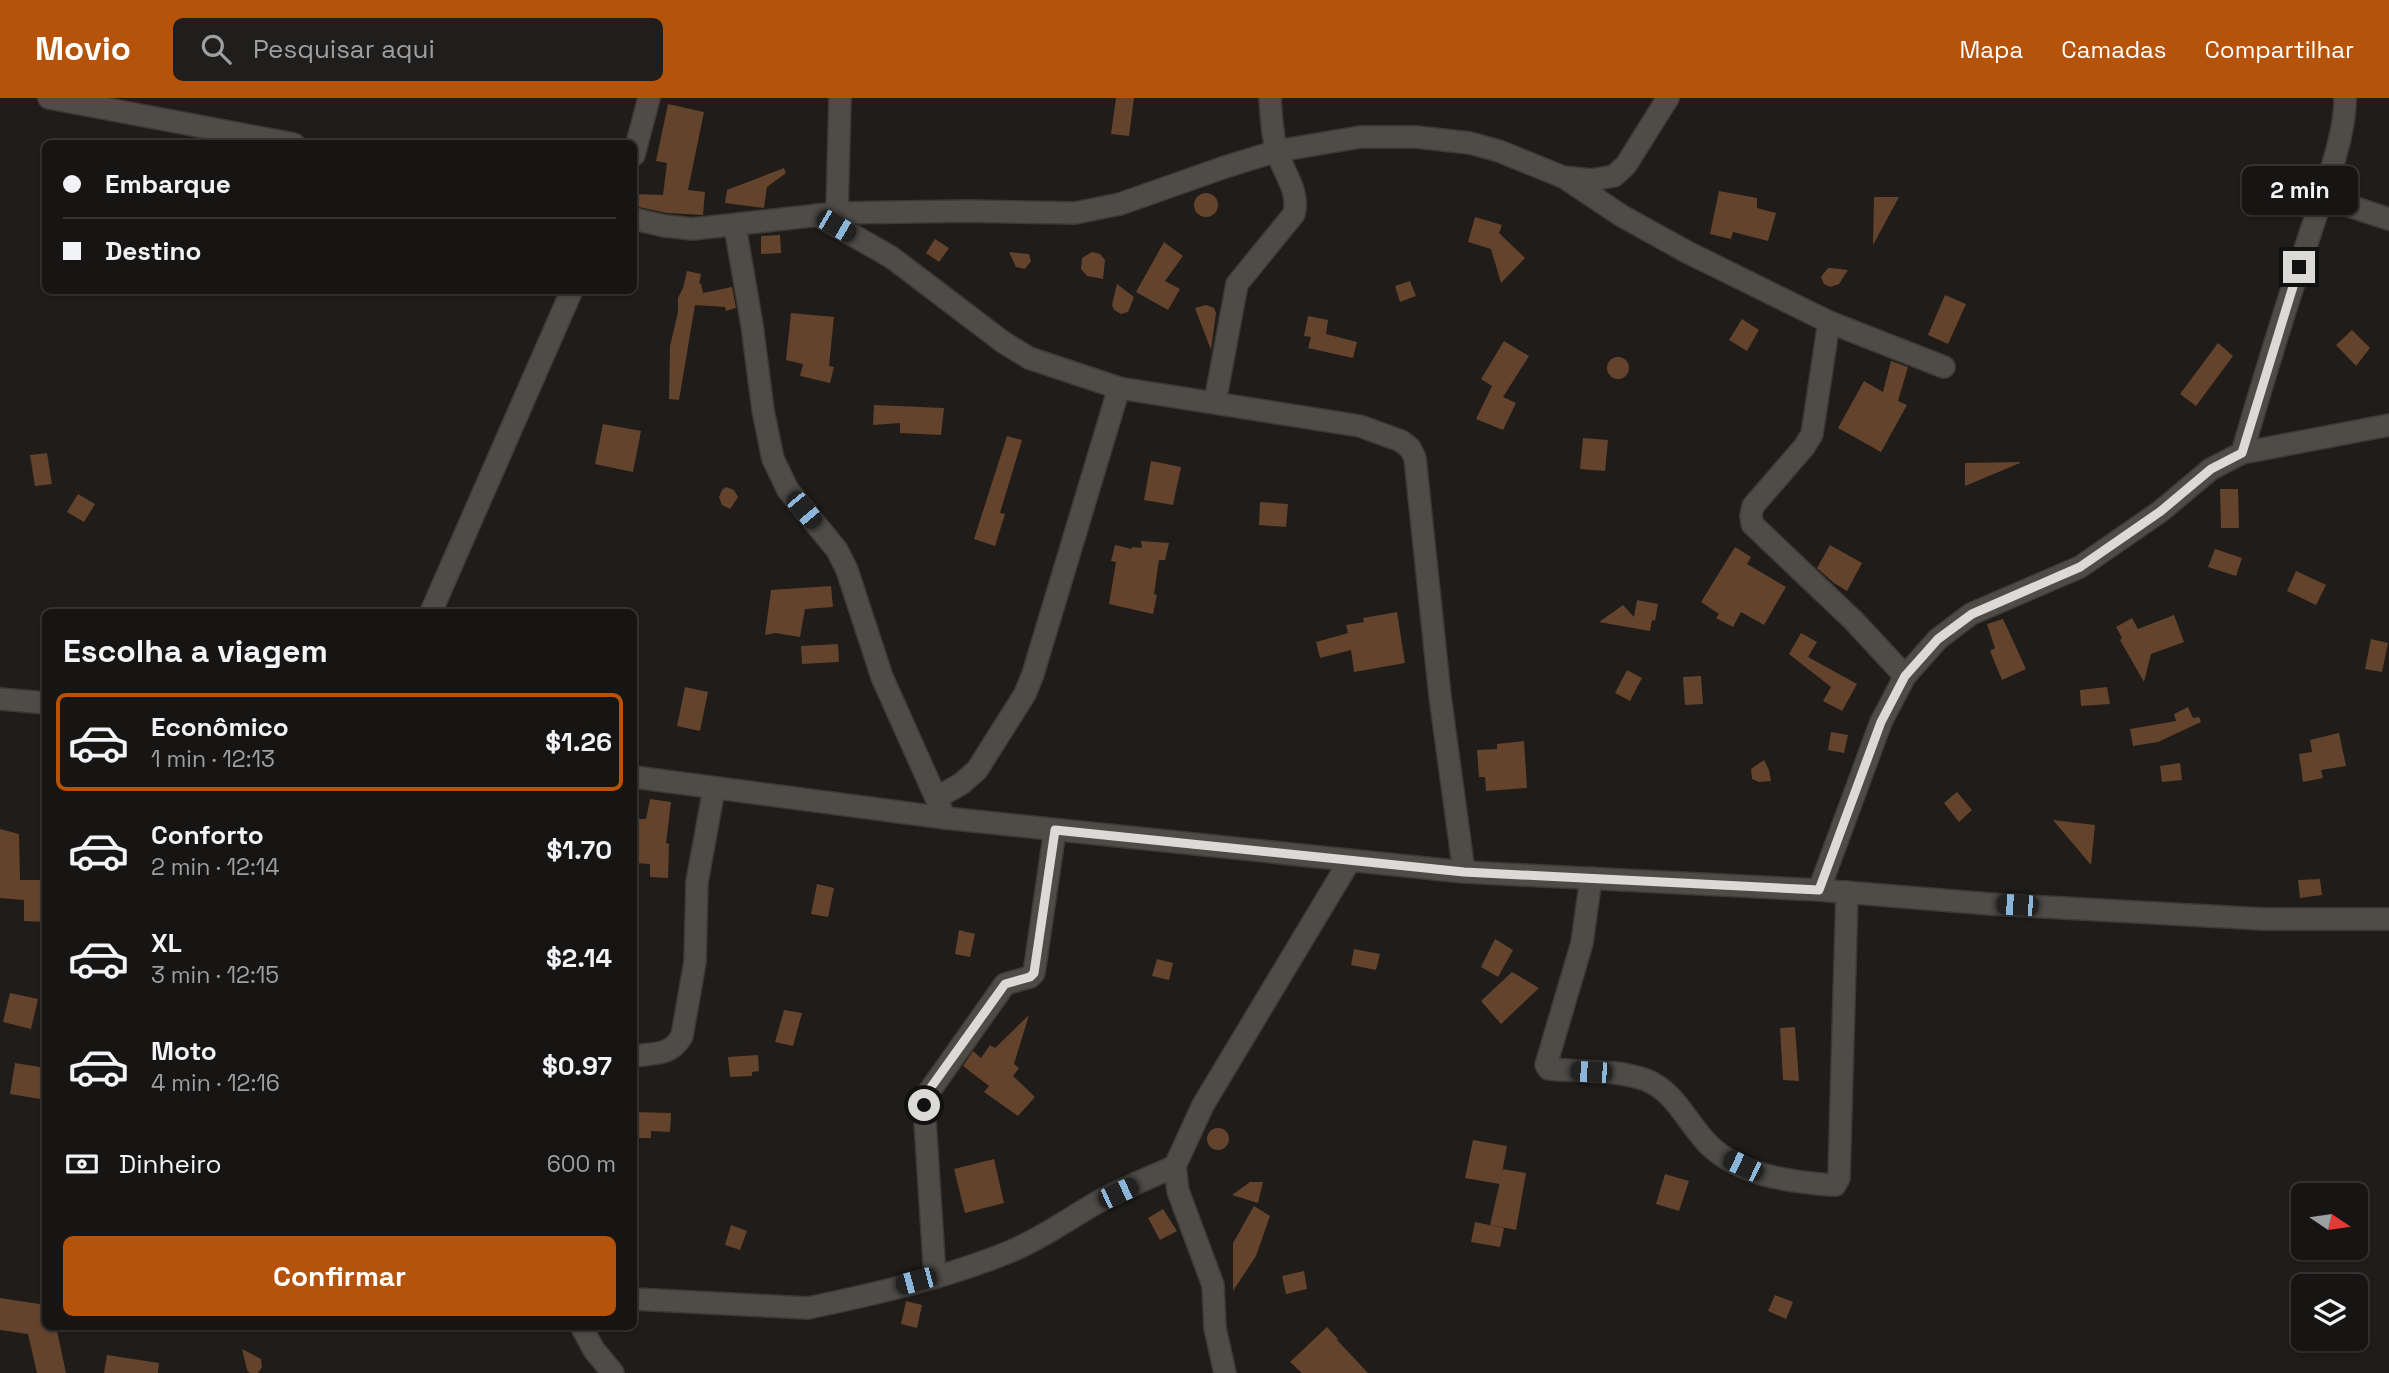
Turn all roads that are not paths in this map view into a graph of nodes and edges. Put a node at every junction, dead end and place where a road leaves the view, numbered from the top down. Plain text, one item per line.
1 (49, 98) edge
2 (649, 98) edge
3 (840, 98) edge
4 (1270, 98) edge
5 (1668, 98) edge
6 (2345, 98) edge
7 (272, 140) edge
8 (637, 144) edge
9 (1276, 151) junction
10 (1563, 177) junction
11 (2322, 197) junction
12 (827, 214) junction
13 (2389, 219) edge
14 (637, 220) edge
15 (735, 226) junction
16 (570, 294) edge
17 (1829, 322) junction
18 (1944, 367) dead end
19 (1119, 388) junction
20 (1215, 402) junction
21 (2389, 425) edge
22 (2242, 453) junction
23 (432, 609) edge
24 (1905, 676) junction
25 (0, 699) edge
26 (42, 703) edge
27 (637, 777) edge
28 (714, 789) junction
29 (936, 798) junction
30 (945, 818) junction
31 (1055, 830) junction
32 (1349, 862) junction
33 (1464, 872) junction
34 (1591, 878) junction
35 (1819, 890) junction
36 (1847, 892) junction
37 (2389, 919) edge
38 (637, 1056) edge
39 (1175, 1166) junction
40 (935, 1277) junction
41 (637, 1299) edge
42 (583, 1330) edge
43 (613, 1373) edge
44 (1225, 1373) edge

1 - 7 street
2 - 8 street
3 - 12 street
4 - 9 street
5 - 10 street
6 - 11 street
9 - 10 street
9 - 12 street
9 - 20 street
10 - 17 street
11 - 13 street
11 - 22 street
12 - 15 street
12 - 19 street
14 - 15 street
15 - 29 street
16 - 23 street
17 - 18 street
17 - 24 street
19 - 20 street
19 - 29 street
20 - 33 street
21 - 22 street
22 - 24 street
24 - 35 street
25 - 26 street
27 - 28 street
28 - 30 street
28 - 38 street
29 - 30 street
30 - 31 street
31 - 32 street
31 - 40 street
32 - 33 street
32 - 39 street
33 - 34 street
34 - 35 street
34 - 36 street
35 - 36 street
36 - 37 street
39 - 40 street
39 - 44 street
40 - 41 street
42 - 43 street

